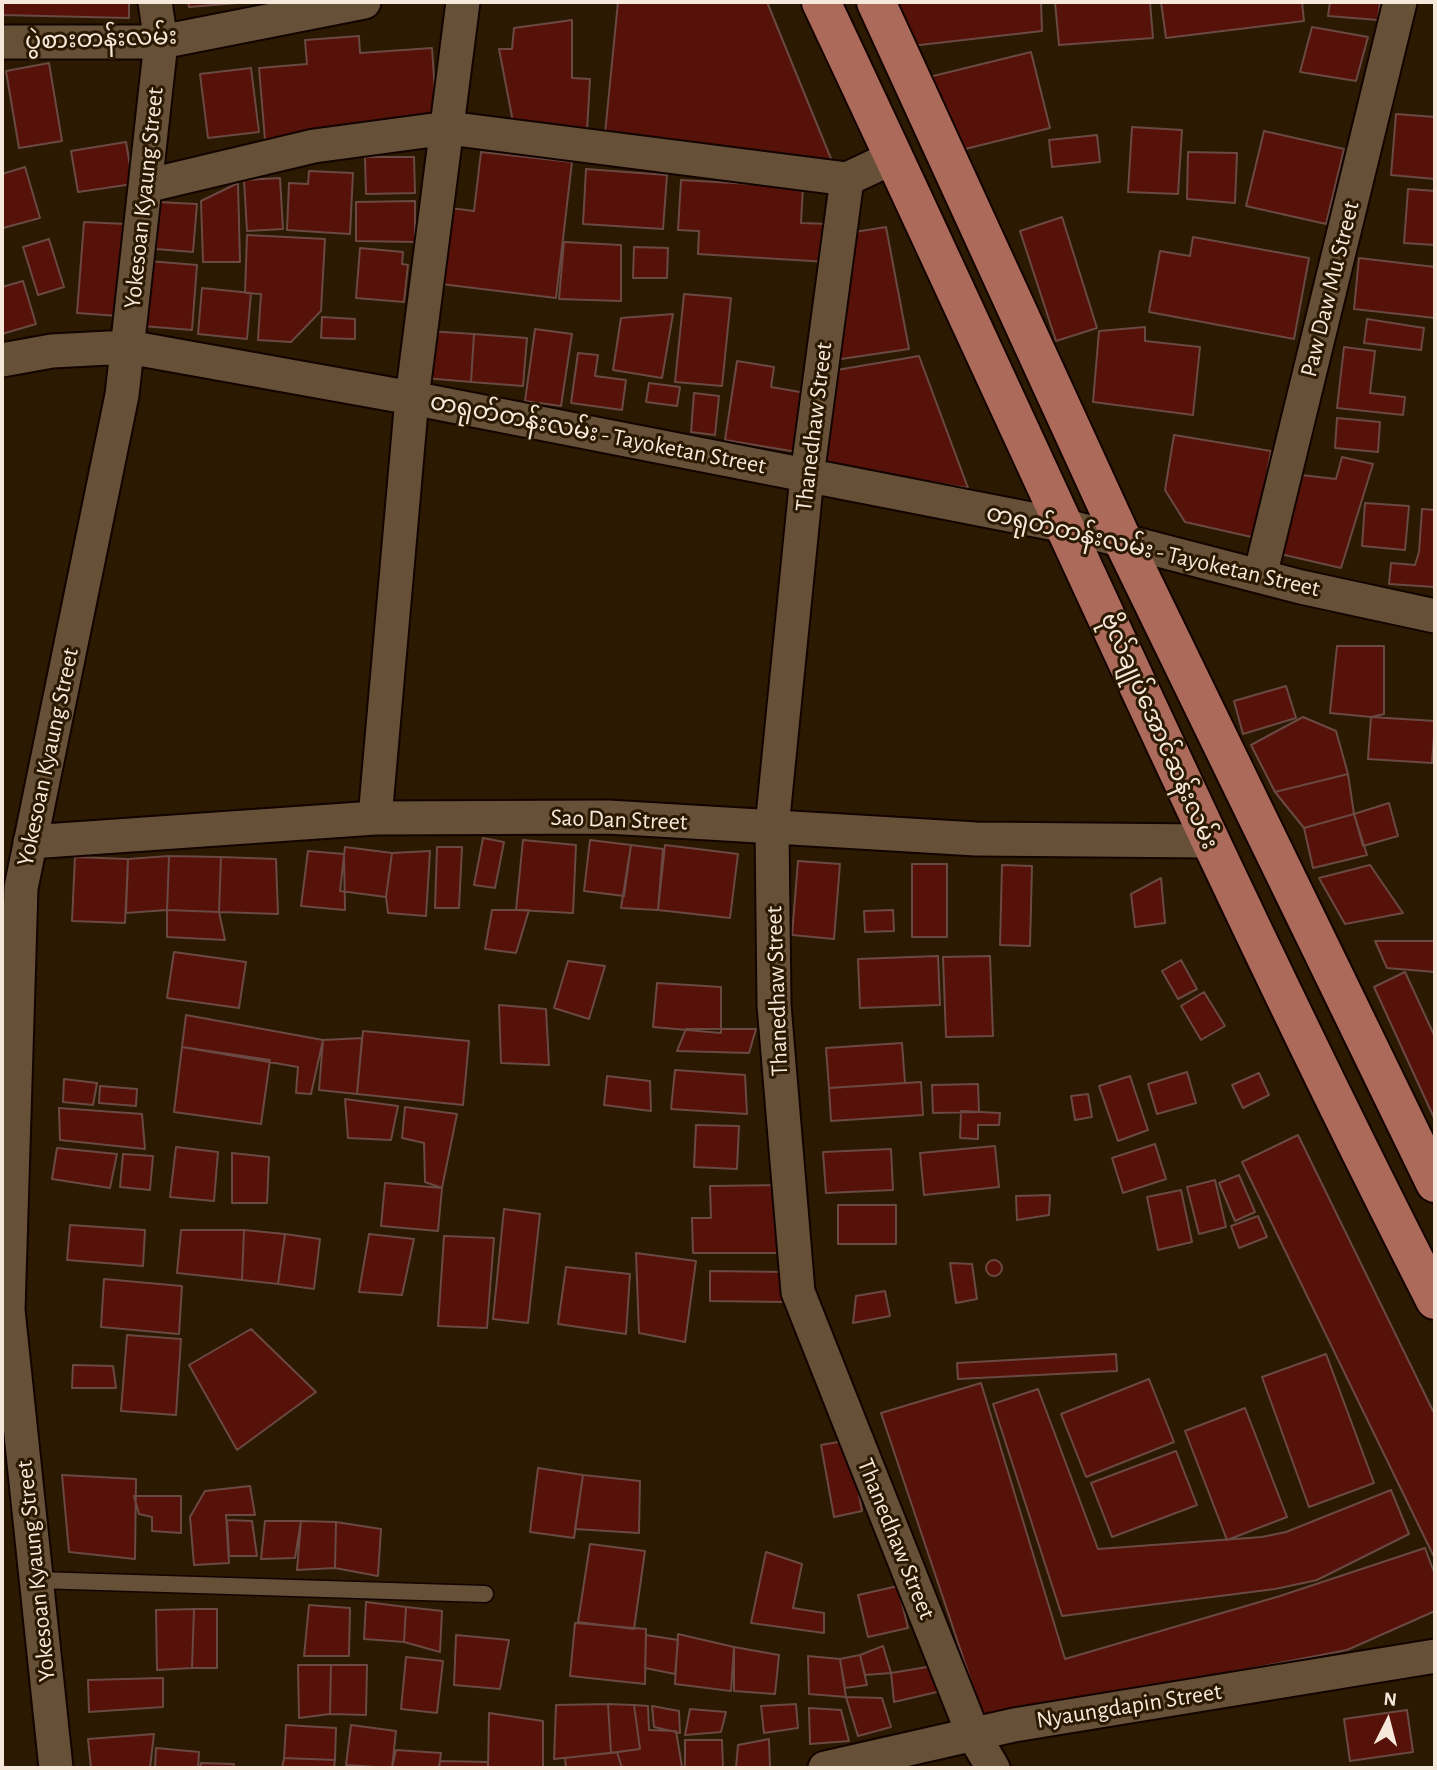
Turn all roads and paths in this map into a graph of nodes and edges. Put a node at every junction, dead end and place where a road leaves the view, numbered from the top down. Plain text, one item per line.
1 (155, 2) edge
2 (364, 2) edge
3 (463, 2) edge
4 (821, 2) edge
5 (876, 2) edge
6 (1400, 2) edge
7 (2, 42) edge
8 (161, 42) junction
9 (448, 128) junction
10 (894, 157) junction
11 (847, 179) junction
12 (146, 186) junction
13 (128, 347) junction
14 (2, 360) edge
15 (412, 398) junction
16 (807, 475) junction
17 (1066, 526) junction
18 (1123, 541) junction
19 (1260, 576) junction
20 (1435, 616) edge
21 (375, 818) junction
22 (772, 827) junction
23 (1208, 841) junction
24 (30, 842) junction
25 (1435, 1183) edge
26 (1435, 1300) edge
27 (37, 1580) junction
28 (485, 1594) dead end
29 (1435, 1656) edge
30 (973, 1734) junction
31 (56, 1768) edge
32 (825, 1768) edge
33 (993, 1768) edge

1 - 8 street, Yokesoan Kyaung Street
2 - 8 street, ပွဲစားတန်းလမ်း
3 - 9 street
4 - 10 highway, ဗိုလ်ချုပ်အောင်ဆန်းလမ်း
5 - 18 highway, ဗိုလ်ချုပ်အောင်ဆန်းလမ်း
6 - 19 street, Paw Daw Mu Street
7 - 8 street, ပွဲစားတန်းလမ်း
8 - 12 street, Yokesoan Kyaung Street
9 - 11 street
9 - 12 street
9 - 15 street
10 - 11 street
10 - 17 highway, ဗိုလ်ချုပ်အောင်ဆန်းလမ်း
11 - 16 street, Thanedhaw Street
12 - 13 street, Yokesoan Kyaung Street
13 - 14 street, တရုတ်တန်းလမ်း - Tayoketan Street
13 - 15 street, တရုတ်တန်းလမ်း - Tayoketan Street
13 - 24 street, Yokesoan Kyaung Street
15 - 16 street, တရုတ်တန်းလမ်း - Tayoketan Street
15 - 21 street
16 - 17 street, တရုတ်တန်းလမ်း - Tayoketan Street
16 - 22 street, Thanedhaw Street
17 - 18 street, တရုတ်တန်းလမ်း - Tayoketan Street
17 - 23 highway, ဗိုလ်ချုပ်အောင်ဆန်းလမ်း
18 - 19 street, တရုတ်တန်းလမ်း - Tayoketan Street
18 - 25 highway, ဗိုလ်ချုပ်အောင်ဆန်းလမ်း
19 - 20 street, တရုတ်တန်းလမ်း - Tayoketan Street
21 - 22 street, Sao Dan Street
21 - 24 street, Sao Dan Street
22 - 23 street, Sao Dan Street
22 - 30 street, Thanedhaw Street
23 - 26 highway, ဗိုလ်ချုပ်အောင်ဆန်းလမ်း
24 - 27 street, Yokesoan Kyaung Street
27 - 28 lane
27 - 31 street, Yokesoan Kyaung Street
29 - 30 street, Nyaungdapin Street
30 - 32 street, Nyaungdapin Street
30 - 33 street, Thanedhaw Street

